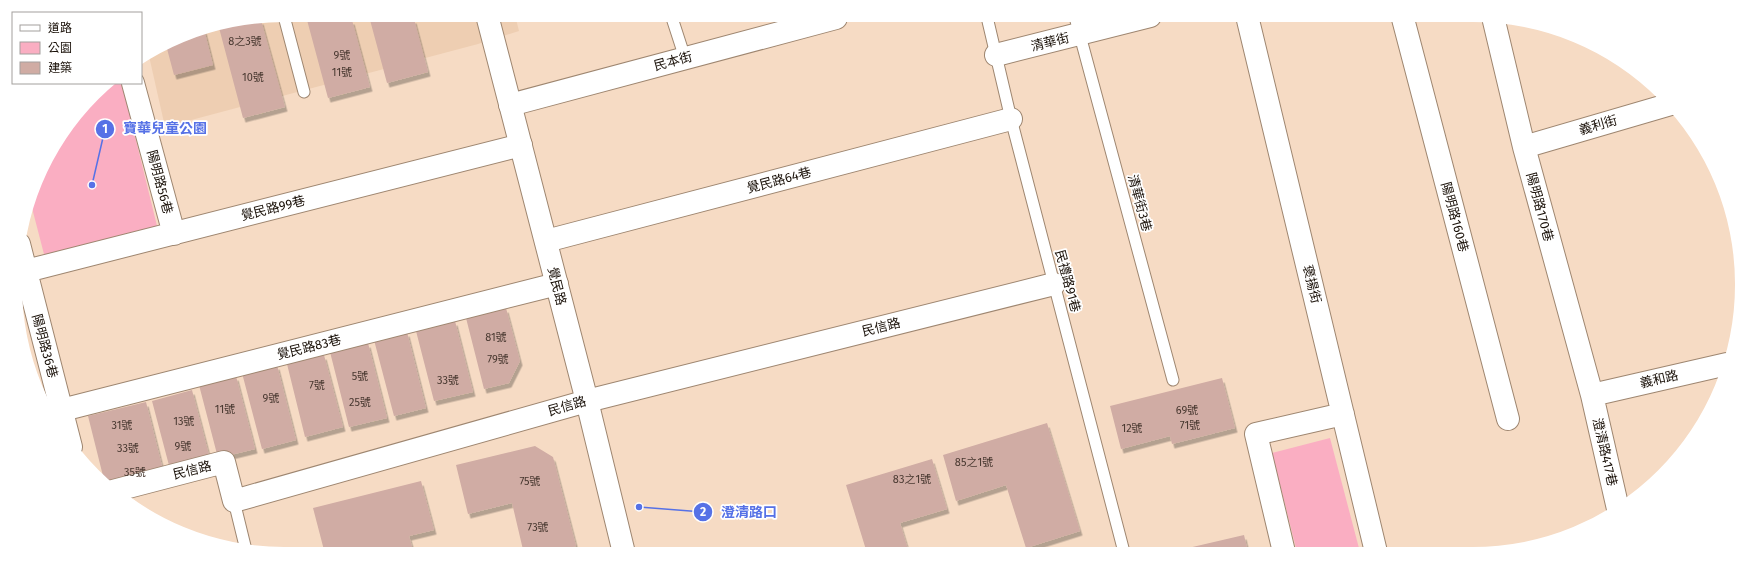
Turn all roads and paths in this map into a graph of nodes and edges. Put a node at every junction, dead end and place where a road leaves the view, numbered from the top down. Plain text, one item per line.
1 (286, 22) edge
2 (489, 22) edge
3 (673, 22) edge
4 (821, 22) edge
5 (988, 22) edge
6 (1102, 22) edge
7 (1249, 22) edge
8 (1404, 22) edge
9 (1494, 23) edge
10 (1078, 25) edge
11 (996, 55) junction
12 (685, 58) junction
13 (133, 84) edge
14 (304, 92) dead end
15 (510, 105) junction
16 (1665, 106) edge
17 (1011, 119) junction
18 (521, 145) junction
19 (1524, 147) junction
20 (174, 234) junction
21 (546, 241) junction
22 (23, 261) edge
23 (26, 272) junction
24 (557, 284) junction
25 (1054, 284) junction
26 (1722, 365) edge
27 (1173, 380) dead end
28 (47, 386) edge
29 (1592, 395) junction
30 (587, 401) junction
31 (62, 410) junction
32 (1343, 414) junction
33 (1508, 419) dead end
34 (67, 432) edge
35 (119, 488) edge
36 (234, 501) junction
37 (1617, 504) edge
38 (245, 544) edge
39 (623, 547) edge
40 (1123, 547) edge
41 (1283, 547) edge
42 (1375, 547) edge

1 - 14 lane
2 - 15 street, 覺民路
3 - 12 lane
4 - 12 street, 民本街
5 - 11 lane, 民禮路91巷
6 - 10 street, 清華街
7 - 32 street, 褒揚街
8 - 33 street, 陽明路160巷
9 - 19 street, 陽明路170巷
10 - 11 street, 清華街
10 - 27 lane, 清華街3巷
11 - 17 lane, 民禮路91巷
12 - 15 street, 民本街
13 - 20 street, 陽明路56巷
15 - 18 street, 覺民路
16 - 19 street, 義利街
17 - 21 street, 覺民路64巷
17 - 25 lane, 民禮路91巷
18 - 20 street, 覺民路99巷
18 - 21 street, 覺民路
19 - 29 street, 陽明路170巷
20 - 23 street, 覺民路99巷
21 - 24 street, 覺民路
22 - 23 street, 陽明路36巷
23 - 28 street, 陽明路36巷
24 - 30 street, 覺民路
24 - 31 street, 覺民路83巷
25 - 30 street, 民信路
25 - 40 lane, 民禮路91巷
26 - 29 street, 義和路
28 - 31 street, 陽明路36巷
29 - 37 street, 澄清路417巷
30 - 36 street, 民信路
30 - 39 street, 覺民路
31 - 34 street, 陽明路36巷
32 - 41 street
32 - 42 street, 褒揚街
35 - 36 street, 民信路
36 - 38 lane

